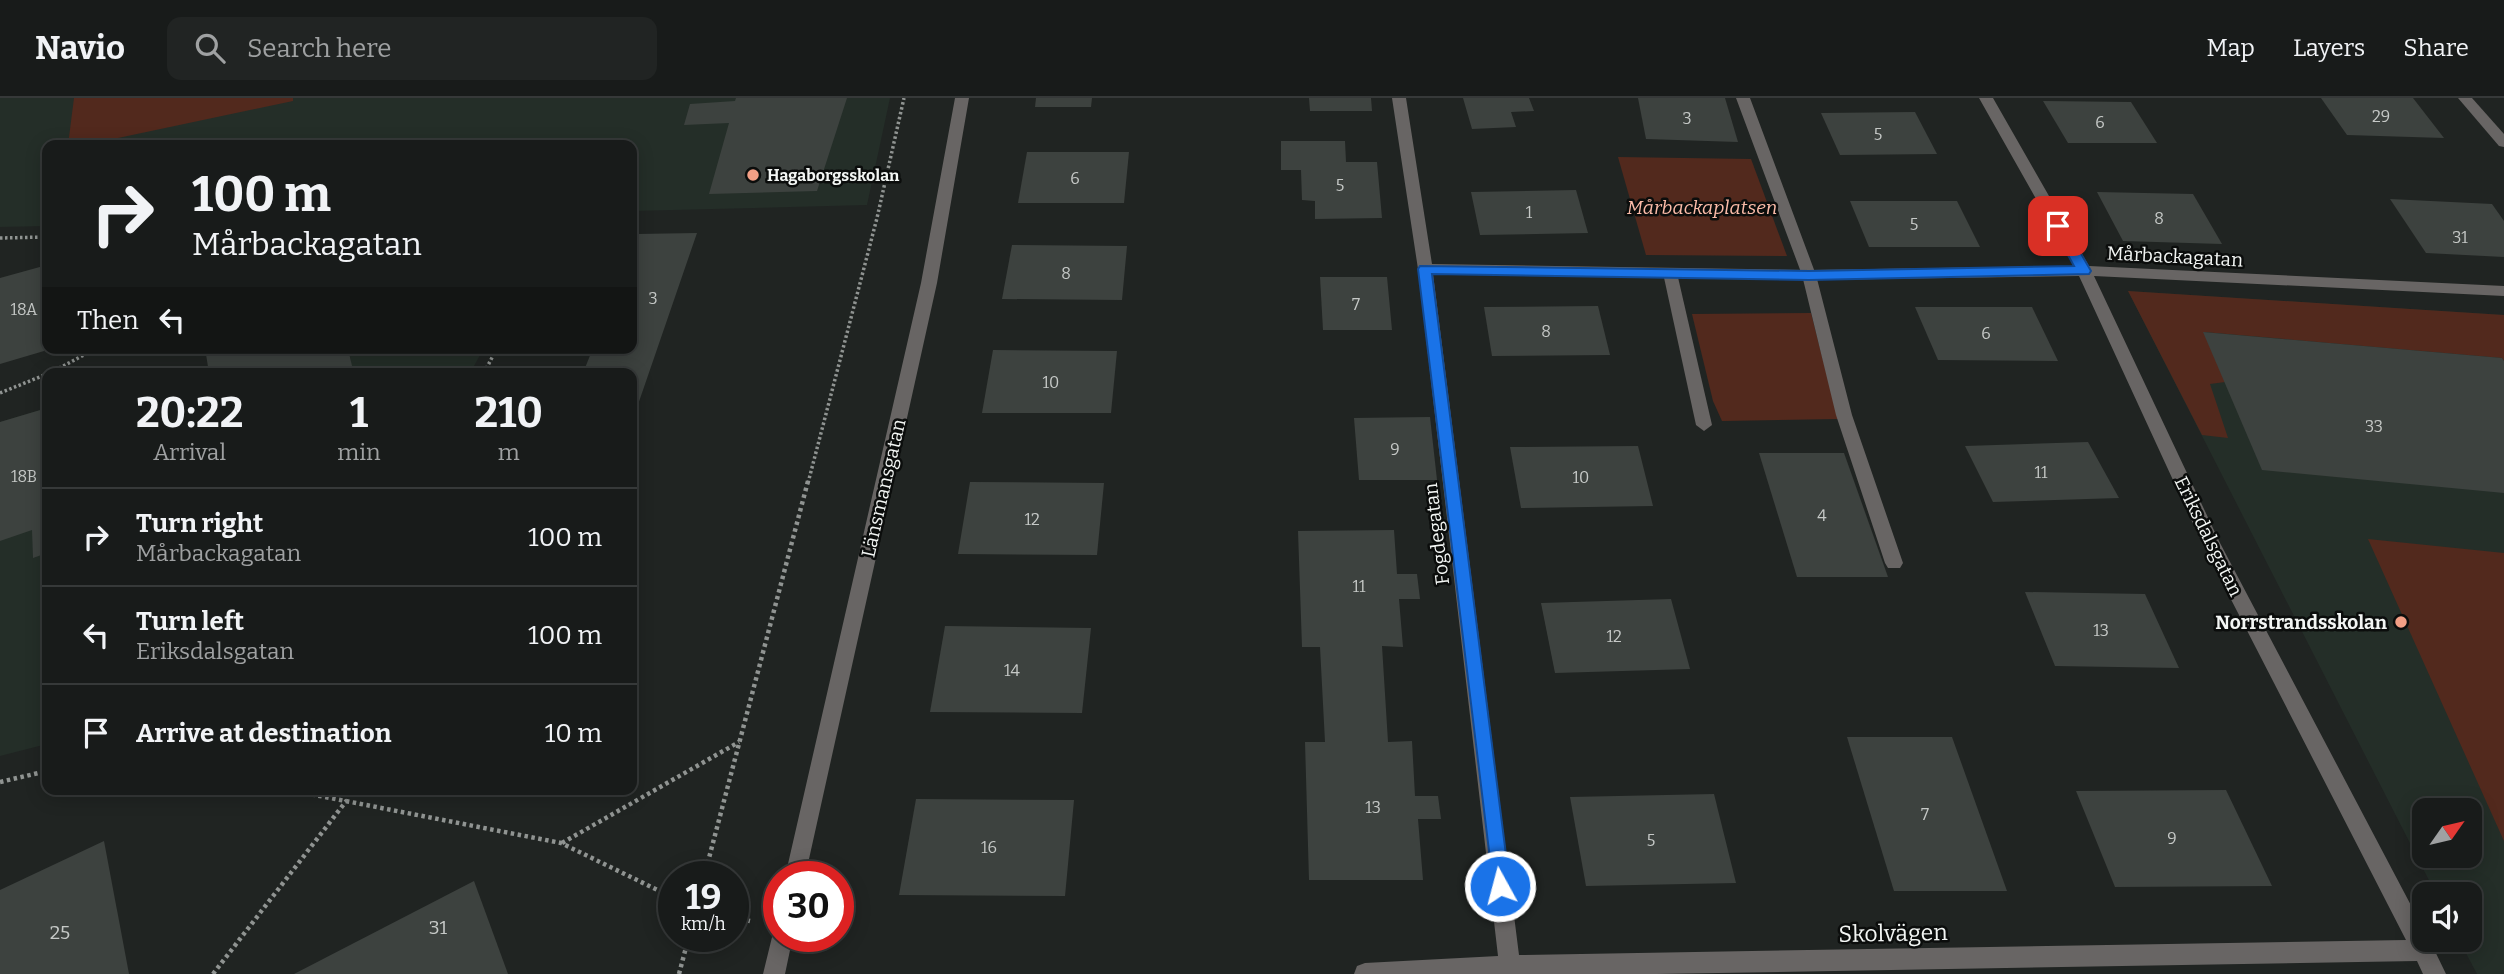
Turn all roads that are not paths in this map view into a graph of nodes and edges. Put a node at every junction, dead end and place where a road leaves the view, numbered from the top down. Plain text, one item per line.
1 (962, 98) edge
2 (1399, 98) edge
3 (1743, 98) edge
4 (1986, 98) edge
5 (2465, 98) edge
6 (2504, 143) edge
7 (1425, 269) junction
8 (2084, 271) junction
9 (1670, 273) junction
10 (1809, 275) junction
11 (2504, 290) edge
12 (1704, 425) dead end
13 (1894, 563) dead end
14 (799, 861) edge
15 (2412, 929) edge
16 (2412, 950) edge
17 (779, 952) edge
18 (2424, 952) edge
19 (1510, 966) junction
20 (774, 974) edge
21 (1366, 974) edge
22 (2435, 974) edge

1 - 14 street, Länsmansgatan
2 - 7 street, Fogdegatan
3 - 10 street
4 - 8 street, Eriksdalsgatan
5 - 6 street
7 - 9 street, Mårbackagatan
7 - 19 street, Fogdegatan
8 - 10 street, Mårbackagatan
8 - 11 street, Mårbackagatan
8 - 15 street, Eriksdalsgatan
9 - 10 street, Mårbackagatan
9 - 12 street
10 - 13 street
16 - 19 street, Skolvägen
17 - 20 street
18 - 22 street, Eriksdalsgatan
19 - 21 street, Skolvägen

